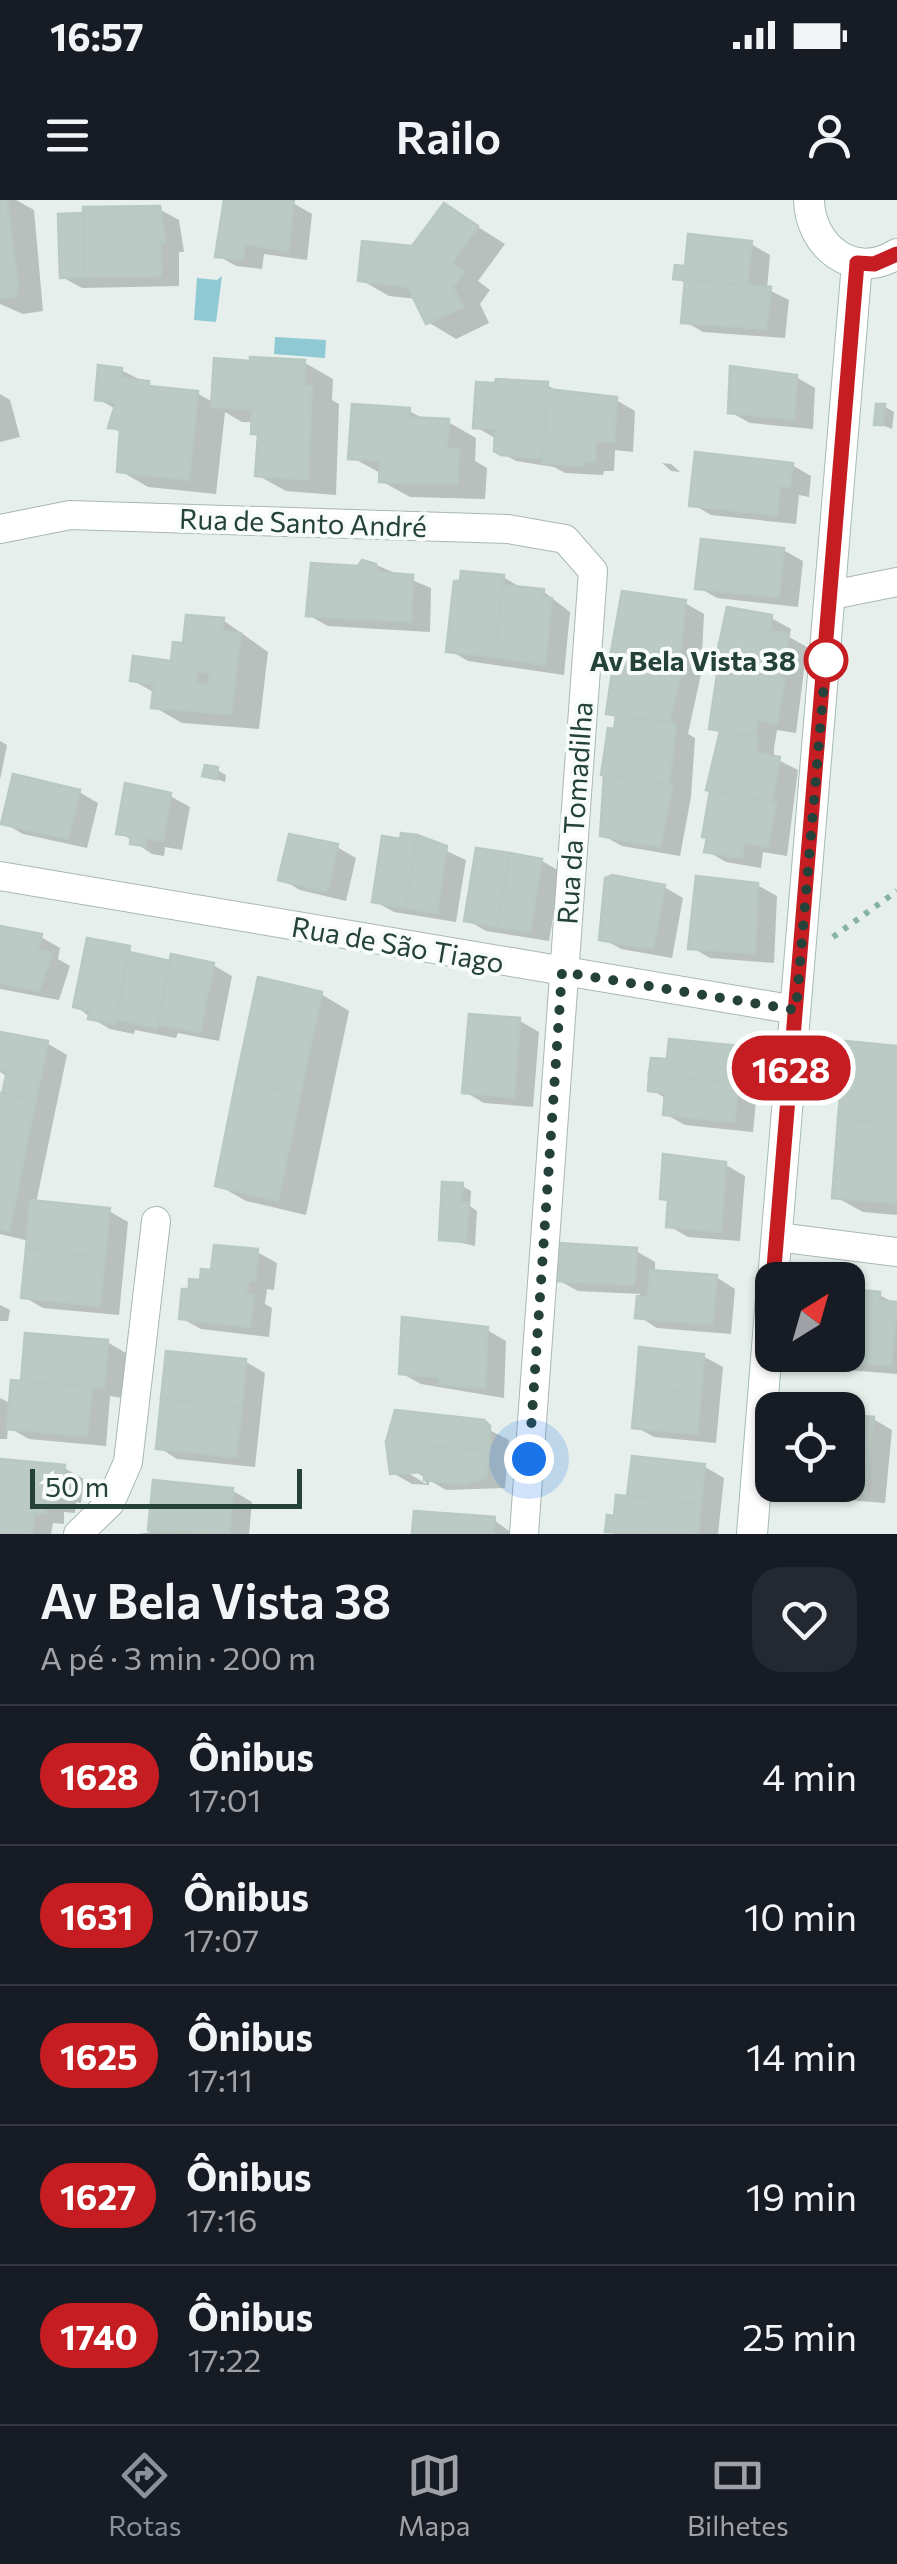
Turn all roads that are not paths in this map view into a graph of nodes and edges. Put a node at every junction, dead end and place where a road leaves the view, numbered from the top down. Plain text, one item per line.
1 (809, 200) edge
2 (897, 254) edge
3 (857, 263) junction
4 (0, 530) edge
5 (592, 571) joint
6 (897, 582) edge
7 (832, 595) junction
8 (0, 876) edge
9 (562, 972) junction
10 (796, 995) junction
11 (156, 1220) dead end
12 (777, 1237) junction
13 (897, 1252) edge
14 (775, 1262) edge
15 (766, 1372) edge
16 (78, 1534) edge
17 (524, 1534) edge
18 (752, 1534) edge

1 - 3 street
2 - 3 street
3 - 7 street
4 - 5 street, Rua de Santo André
5 - 9 street, Rua da Tomadilha
6 - 7 street
7 - 10 street
8 - 9 street, Rua de São Tiago
9 - 10 street, Rua de São Tiago
9 - 17 street, Rua da Tomadilha
10 - 12 street
11 - 16 street
12 - 13 street
12 - 14 street
15 - 18 street

